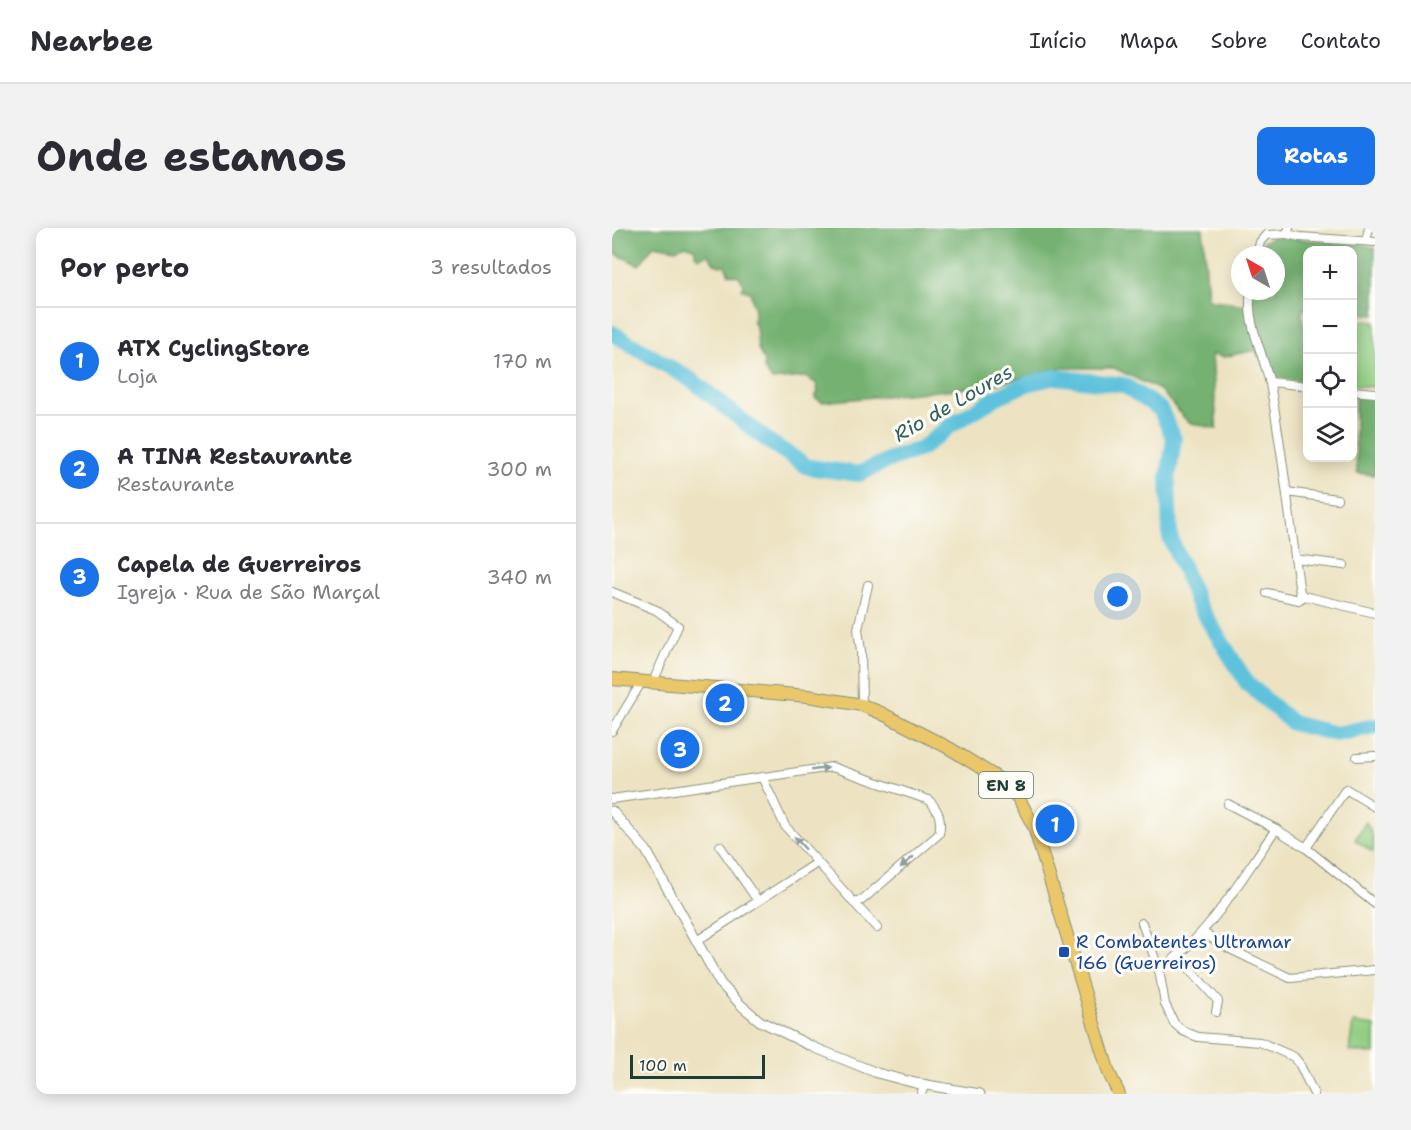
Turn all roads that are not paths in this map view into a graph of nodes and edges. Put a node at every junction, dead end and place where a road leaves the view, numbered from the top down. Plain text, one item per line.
1 (1368, 228) edge
2 (1288, 231) edge
3 (1366, 241) junction
4 (1375, 242) edge
5 (1259, 246) edge
6 (1249, 300) edge
7 (1270, 382) junction
8 (1303, 385) edge
9 (1357, 391) edge
10 (1375, 393) edge
11 (1287, 492) junction
12 (1337, 499) dead end
13 (1295, 559) junction
14 (1344, 565) dead end
15 (868, 585) dead end
16 (612, 592) edge
17 (1267, 593) dead end
18 (1304, 596) junction
19 (1375, 612) edge
20 (612, 679) edge
21 (647, 683) junction
22 (862, 705) junction
23 (612, 731) edge
24 (1375, 756) edge
25 (1357, 757) dead end
26 (762, 777) junction
27 (612, 799) edge
28 (1228, 804) dead end
29 (1375, 807) edge
30 (612, 812) edge
31 (1276, 829) junction
32 (720, 846) dead end
33 (1306, 848) junction
34 (817, 863) junction
35 (758, 901) junction
36 (853, 902) junction
37 (1375, 904) edge
38 (1142, 923) dead end
39 (877, 928) dead end
40 (1203, 932) junction
41 (698, 940) junction
42 (1179, 957) junction
43 (1159, 970) junction
44 (1375, 970) edge
45 (1216, 1012) dead end
46 (925, 1084) junction
47 (969, 1093) edge
48 (921, 1094) edge
49 (980, 1094) edge
50 (1119, 1094) edge
51 (1314, 1094) edge

1 - 3 street
2 - 3 street
2 - 5 street
3 - 4 street
6 - 7 street
7 - 8 street
7 - 11 street
9 - 10 street
11 - 12 street
11 - 13 street
13 - 14 street
13 - 18 street
15 - 22 street
16 - 21 street
17 - 18 street
18 - 19 street
20 - 21 main road, EN 8
21 - 22 main road, EN 8
21 - 23 street
22 - 50 main road, EN 8
24 - 25 street
26 - 27 street
34 -> 26 street
26 -> 36 street
28 - 31 street
29 - 33 street
30 - 41 street
31 - 33 street
31 - 40 street
32 - 35 street
33 - 37 street
34 - 35 street
34 - 36 street
35 - 41 street
36 - 39 street
38 - 43 street
40 - 42 street
40 - 44 street
41 - 46 street
42 - 43 street
42 - 45 street
43 - 51 street
46 - 47 street
46 - 48 street
47 - 49 street

